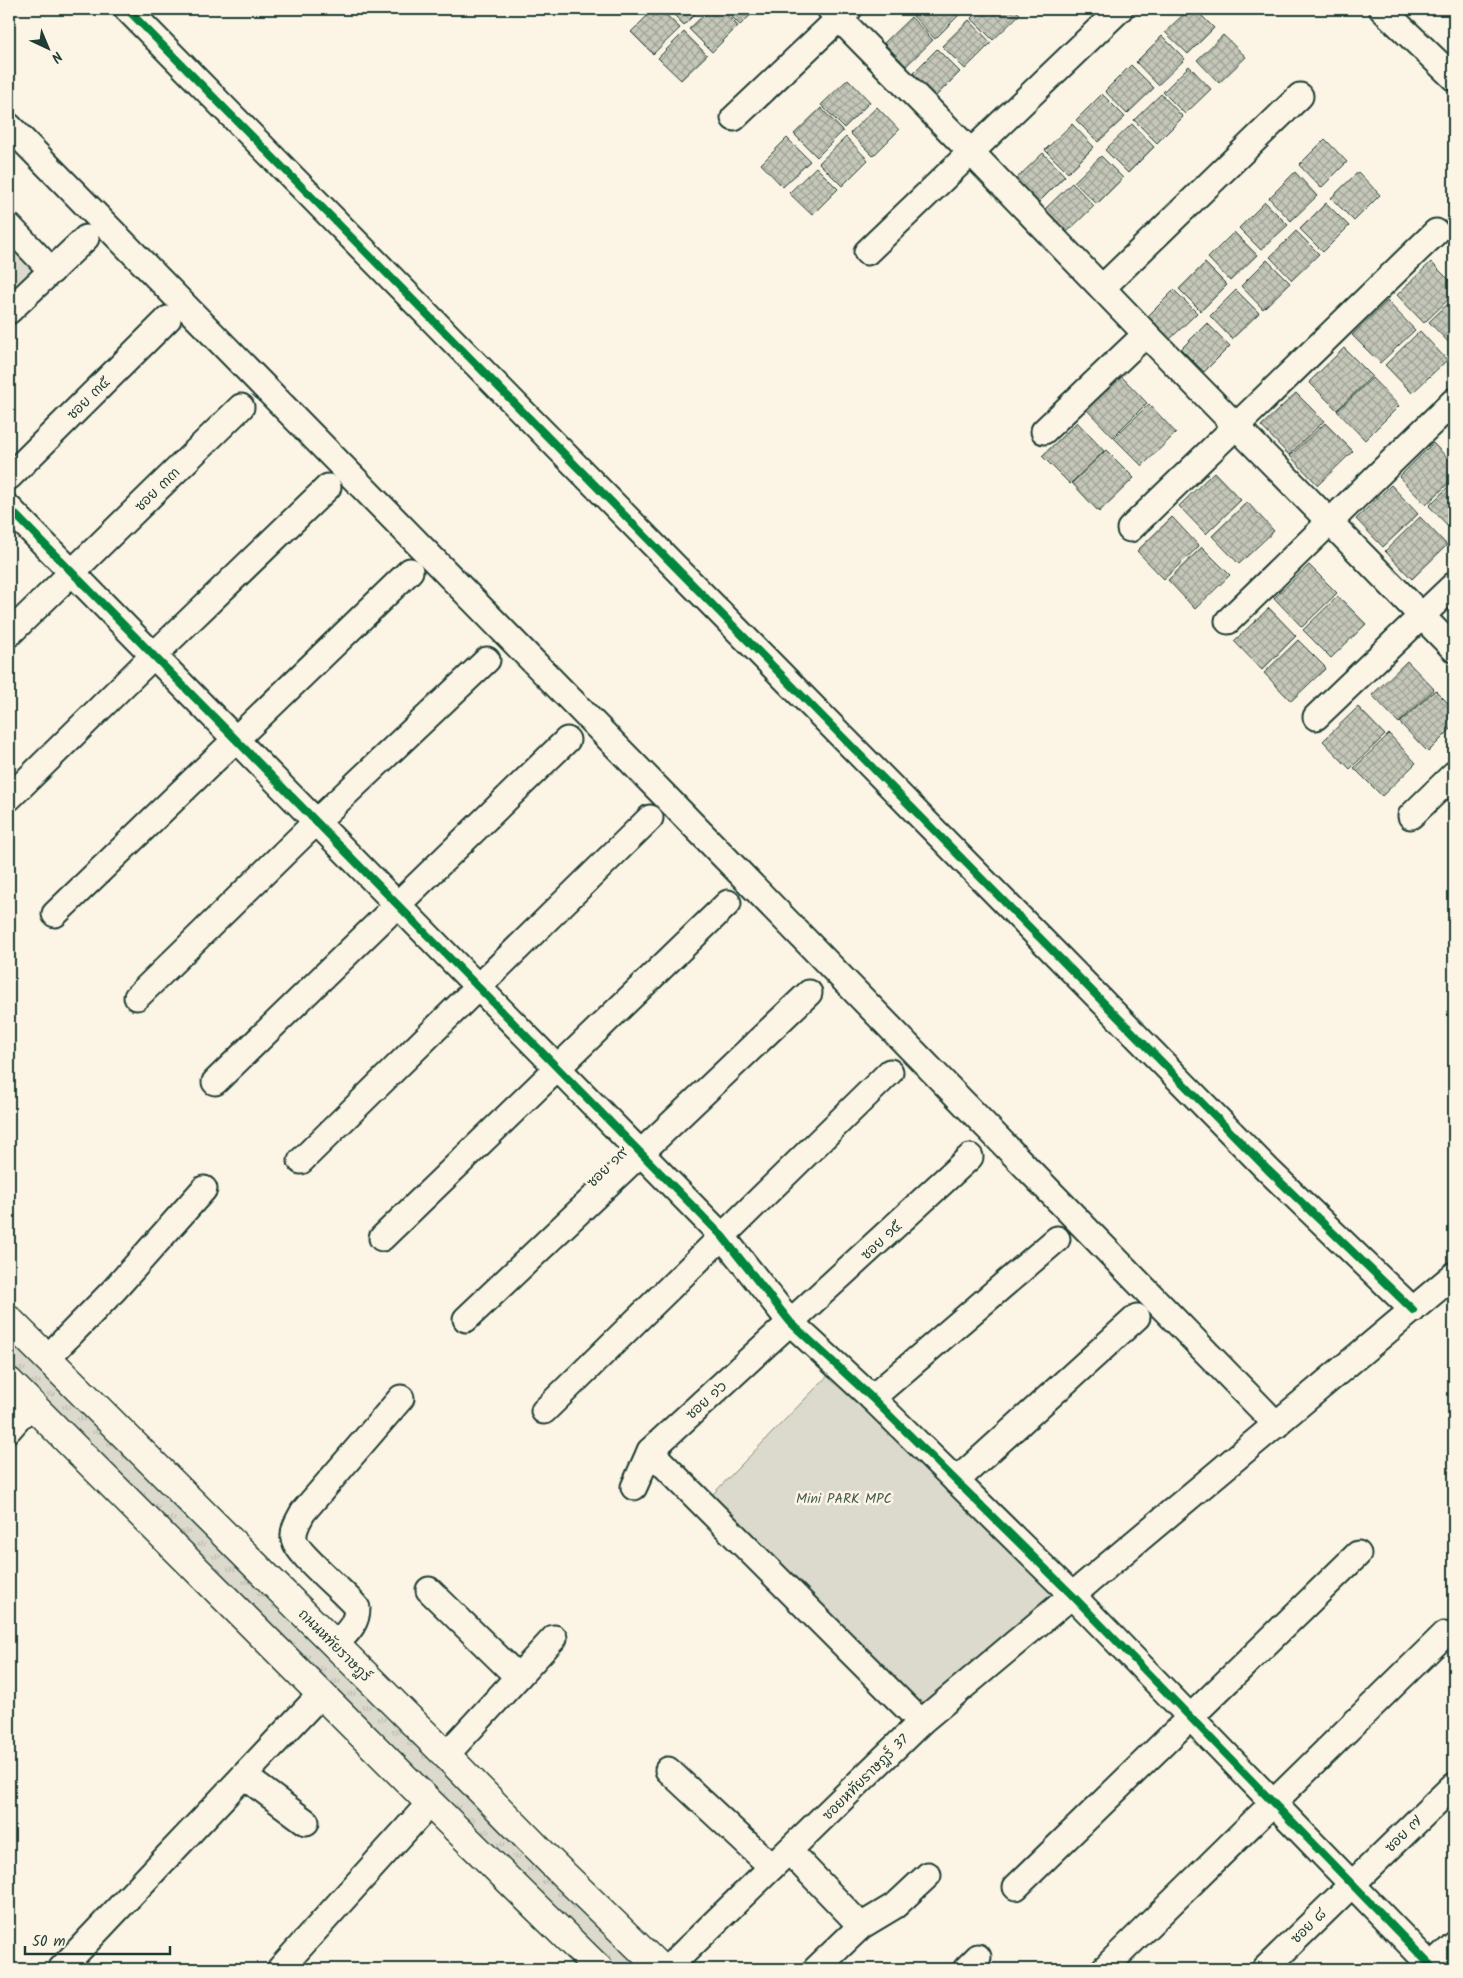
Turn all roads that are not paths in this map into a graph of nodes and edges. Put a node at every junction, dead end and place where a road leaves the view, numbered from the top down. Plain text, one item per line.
1 (127, 9) edge
2 (1120, 9) edge
3 (1382, 9) edge
4 (840, 12) edge
5 (1454, 78) edge
6 (1300, 96) dead end
7 (734, 118) dead end
8 (9, 126) edge
9 (971, 152) junction
10 (9, 226) edge
11 (1436, 232) dead end
12 (86, 238) dead end
13 (866, 252) dead end
14 (52, 271) junction
15 (1102, 288) junction
16 (9, 311) edge
17 (168, 319) dead end
18 (1146, 334) junction
19 (1454, 401) edge
20 (241, 407) dead end
21 (1235, 426) junction
22 (1044, 431) dead end
23 (9, 477) edge
24 (328, 487) dead end
25 (9, 508) edge
26 (1330, 521) junction
27 (1130, 529) dead end
28 (410, 570) dead end
29 (72, 571) junction
30 (1454, 585) edge
31 (1422, 616) junction
32 (1228, 621) dead end
33 (9, 634) edge
34 (1454, 649) edge
35 (154, 655) junction
36 (487, 660) dead end
37 (1316, 716) dead end
38 (235, 738) junction
39 (567, 740) dead end
40 (1454, 774) edge
41 (9, 798) edge
42 (1411, 816) dead end
43 (650, 818) dead end
44 (316, 822) junction
45 (728, 903) dead end
46 (397, 904) junction
47 (55, 914) dead end
48 (478, 986) junction
49 (809, 993) dead end
50 (137, 997) dead end
51 (558, 1068) junction
52 (890, 1072) dead end
53 (214, 1082) dead end
54 (640, 1152) junction
55 (970, 1157) dead end
56 (301, 1161) dead end
57 (204, 1189) dead end
58 (722, 1236) junction
59 (382, 1238) dead end
60 (1057, 1239) dead end
61 (1454, 1275) edge
62 (1413, 1310) junction
63 (1138, 1317) dead end
64 (466, 1319) dead end
65 (9, 1320) edge
66 (791, 1323) junction
67 (47, 1358) junction
68 (9, 1382) edge
69 (401, 1398) dead end
70 (872, 1398) junction
71 (31, 1404) junction
72 (544, 1411) dead end
73 (1277, 1425) junction
74 (9, 1429) edge
75 (650, 1451) junction
76 (956, 1481) junction
77 (634, 1487) dead end
78 (1358, 1554) dead end
79 (429, 1590) dead end
80 (1072, 1595) junction
81 (1444, 1635) dead end
82 (554, 1638) dead end
83 (335, 1645) junction
84 (518, 1677) junction
85 (321, 1694) junction
86 (1191, 1718) junction
87 (921, 1722) junction
88 (446, 1755) junction
89 (668, 1770) dead end
90 (244, 1776) junction
91 (1454, 1785) edge
92 (1274, 1802) junction
93 (430, 1803) junction
94 (306, 1822) dead end
95 (781, 1859) junction
96 (928, 1875) dead end
97 (1352, 1884) junction
98 (1016, 1887) dead end
99 (861, 1926) junction
100 (1454, 1945) edge
101 (1432, 1968) edge
102 (61, 1969) edge
103 (280, 1969) edge
104 (599, 1969) edge
105 (661, 1969) edge
106 (667, 1969) edge
107 (816, 1969) edge
108 (1104, 1969) edge
109 (1265, 1969) edge

1 - 62 street
2 - 9 street
3 - 5 street
4 - 7 street
4 - 9 street
6 - 15 street
8 - 73 street
9 - 13 street
9 - 15 street
10 - 14 street
11 - 21 street
12 - 14 street
14 - 16 street
15 - 18 street
17 - 23 street, ซอย ๓๕
18 - 21 street
18 - 22 street
19 - 26 street
20 - 29 street, ซอย ๓๓
21 - 26 street
21 - 27 street
24 - 35 street
25 - 29 street
26 - 31 street
26 - 32 street
28 - 38 street
29 - 33 street, ซอย ๓๓
29 - 35 street
30 - 31 street
31 - 34 street
31 - 37 street
35 - 38 street
35 - 41 street
36 - 44 street
38 - 44 street
38 - 47 street
39 - 46 street
40 - 42 street
43 - 48 street
44 - 46 street
44 - 50 street
45 - 51 street
46 - 48 street
46 - 53 street
48 - 51 street
48 - 56 street
49 - 54 street, ซอย ๑๙
51 - 54 street
51 - 59 street
52 - 58 street
54 - 58 street
54 - 64 street, ซอย ๑๙
55 - 66 street, ซอย ๑๕
57 - 67 street
58 - 66 street
58 - 72 street
60 - 70 street
61 - 62 street, ซอยหทัยราษฎร์ 37
62 - 73 street, ซอยหทัยราษฎร์ 37
63 - 76 street
65 - 67 main road, ถนนหทัยราษฎร์
66 - 70 street
66 - 75 street, ซอย ๑๖
67 - 83 main road, ถนนหทัยราษฎร์
68 - 71 main road
69 - 83 street
70 - 76 street
71 - 74 street
71 - 85 main road
73 - 80 street, ซอยหทัยราษฎร์ 37
75 - 77 street, ซอย ๑๖
75 - 87 street
76 - 80 street
78 - 86 street
79 - 84 street
80 - 86 street
80 - 87 street, ซอยหทัยราษฎร์ 37
81 - 92 street
82 - 84 street
83 - 88 main road, ถนนหทัยราษฎร์
84 - 88 street
85 - 90 street
85 - 93 main road
86 - 92 street
86 - 98 street
87 - 95 street, ซอยหทัยราษฎร์ 37
88 - 105 main road, ถนนหทัยราษฎร์
89 - 95 street
90 - 94 street
90 - 102 street
91 - 97 street, ซอย ๗
92 - 97 street
92 - 108 street
93 - 103 street
93 - 104 main road
95 - 99 street
95 - 106 street, ซอยหทัยราษฎร์ 37
96 - 99 street
97 - 101 street
97 - 109 street, ซอย ๘
99 - 107 street
100 - 101 street

